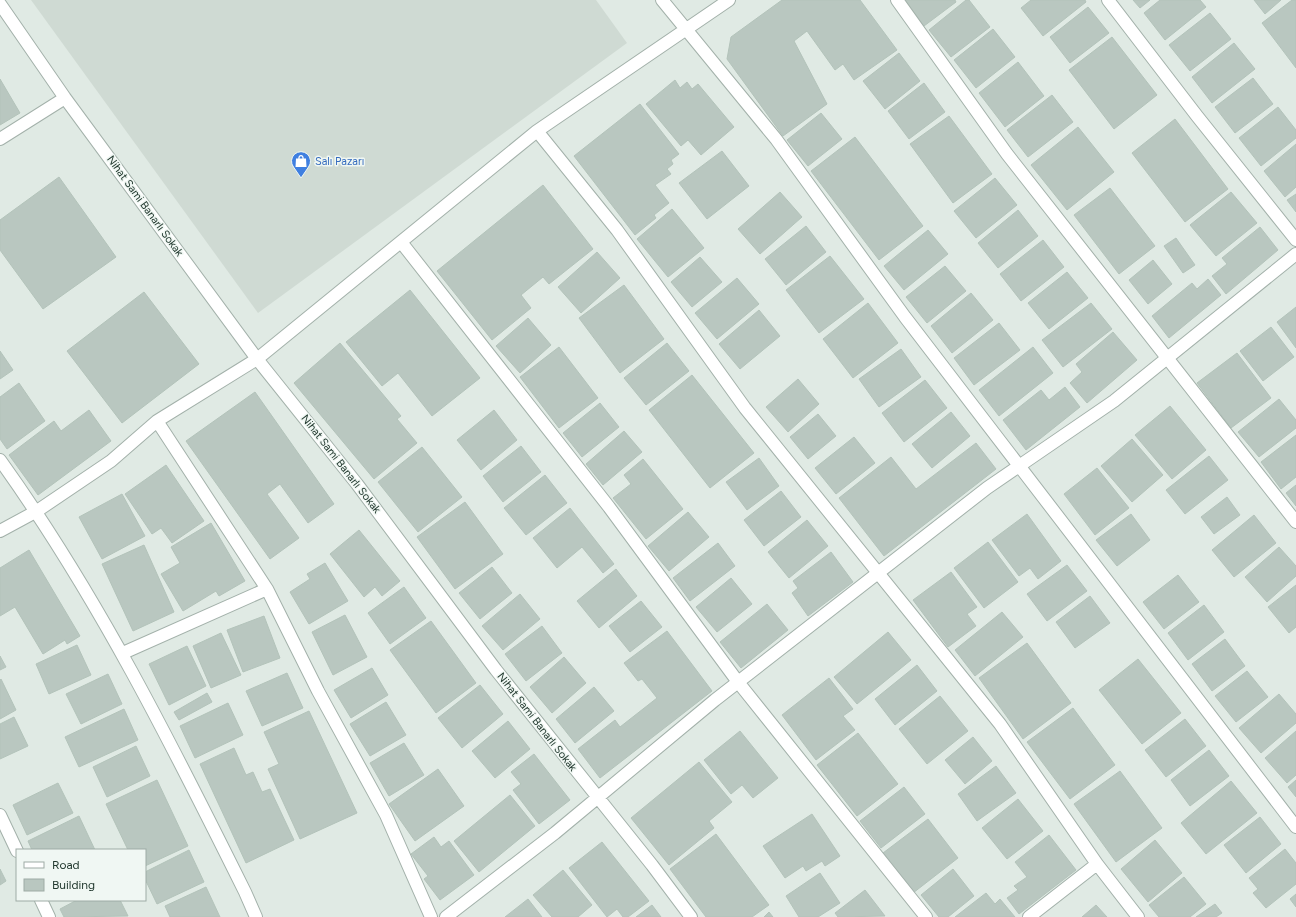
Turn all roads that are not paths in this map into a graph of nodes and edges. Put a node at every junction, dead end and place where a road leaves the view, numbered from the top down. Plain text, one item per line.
1 (662, 0) edge
2 (729, 0) edge
3 (897, 0) edge
4 (1108, 0) edge
5 (0, 4) edge
6 (687, 30) junction
7 (65, 98) junction
8 (537, 131) junction
9 (0, 139) edge
10 (1296, 240) edge
11 (401, 242) junction
12 (1296, 254) edge
13 (1167, 357) junction
14 (257, 358) junction
15 (157, 421) junction
16 (0, 460) edge
17 (1020, 465) junction
18 (37, 511) junction
19 (1296, 522) edge
20 (0, 531) edge
21 (878, 573) junction
22 (267, 589) junction
23 (123, 653) junction
24 (738, 682) junction
25 (597, 798) junction
26 (0, 815) edge
27 (1296, 826) edge
28 (16, 849) edge
29 (1097, 864) junction
30 (41, 901) edge
31 (49, 917) edge
32 (256, 917) edge
33 (431, 917) edge
34 (446, 917) edge
35 (691, 917) edge
36 (926, 917) edge
37 (1029, 917) edge
38 (1138, 917) edge

1 - 6 street
2 - 6 street
3 - 13 street
4 - 10 street
5 - 7 street, Nihat Sami Banarlı Sokak
6 - 8 street
6 - 17 street
7 - 9 street
7 - 14 street, Nihat Sami Banarlı Sokak
8 - 11 street
8 - 21 street
11 - 14 street
11 - 24 street
12 - 13 street
13 - 17 street
13 - 19 street
14 - 15 street
14 - 25 street, Nihat Sami Banarlı Sokak
15 - 18 street
15 - 22 street
16 - 18 street
17 - 21 street
17 - 27 street
18 - 20 street
18 - 23 street
21 - 24 street
21 - 29 street
22 - 23 street
22 - 33 street
23 - 32 street
24 - 25 street
24 - 36 street
25 - 34 street
25 - 35 street, Nihat Sami Banarlı Sokak
26 - 28 street
29 - 37 street
29 - 38 street
30 - 31 street

